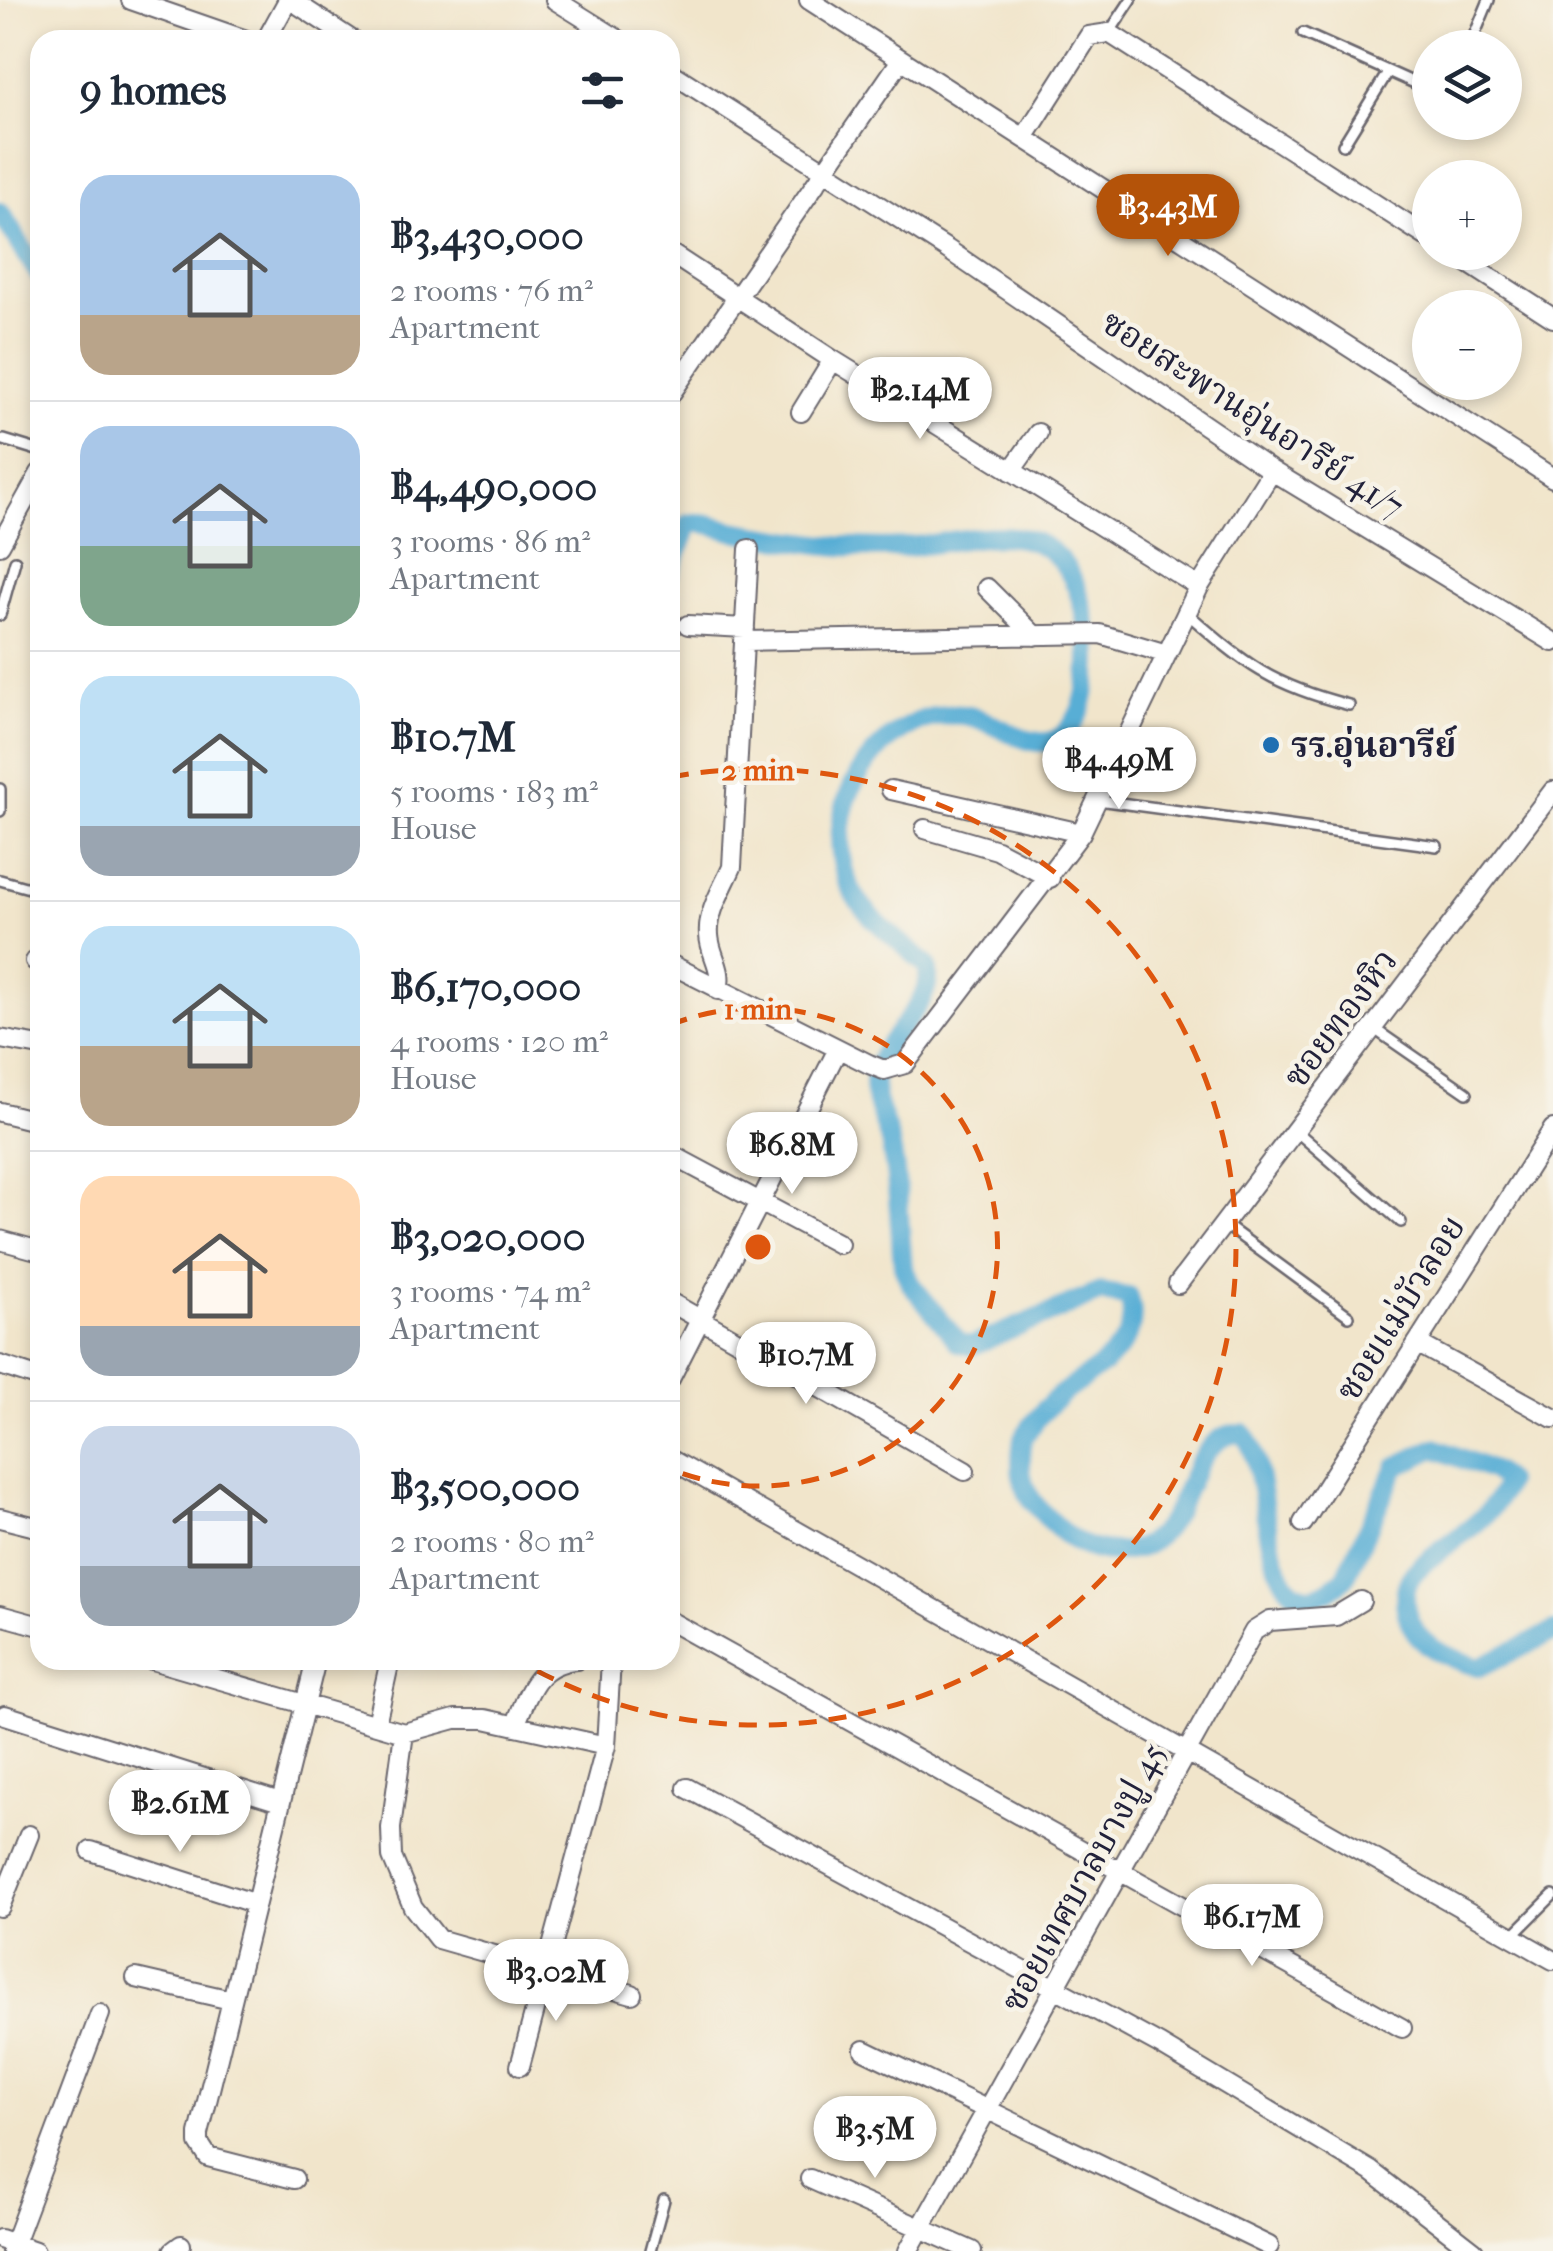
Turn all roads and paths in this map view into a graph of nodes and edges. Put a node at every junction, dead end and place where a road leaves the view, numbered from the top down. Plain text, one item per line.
1 (131, 0) edge
2 (289, 0) edge
3 (556, 0) edge
4 (809, 0) edge
5 (1131, 0) edge
6 (1489, 0) edge
7 (217, 30) edge
8 (272, 30) edge
9 (336, 30) edge
10 (603, 30) edge
11 (1476, 30) edge
12 (1109, 33) junction
13 (1303, 33) dead end
14 (900, 60) junction
15 (1388, 72) junction
16 (680, 78) edge
17 (1412, 82) edge
18 (1024, 138) junction
19 (1343, 145) dead end
20 (828, 172) junction
21 (1412, 227) edge
22 (680, 260) edge
23 (1479, 270) edge
24 (738, 300) junction
25 (1553, 318) edge
26 (833, 360) junction
27 (680, 382) edge
28 (801, 412) dead end
29 (1038, 434) dead end
30 (4, 440) dead end
31 (30, 447) edge
32 (1011, 470) junction
33 (1272, 470) junction
34 (1553, 478) edge
35 (30, 491) edge
36 (0, 545) edge
37 (749, 549) dead end
38 (15, 561) dead end
39 (1199, 587) junction
40 (987, 588) dead end
41 (1187, 613) junction
42 (0, 615) edge
43 (688, 624) dead end
44 (745, 634) junction
45 (1036, 636) junction
46 (1553, 642) edge
47 (1167, 654) junction
48 (1350, 704) dead end
49 (0, 789) edge
50 (890, 790) dead end
51 (1553, 791) edge
52 (1098, 800) junction
53 (0, 810) edge
54 (926, 829) dead end
55 (1081, 833) junction
56 (1437, 846) dead end
57 (1050, 878) junction
58 (0, 880) edge
59 (30, 888) edge
60 (680, 969) edge
61 (718, 990) junction
62 (1373, 1028) junction
63 (0, 1039) edge
64 (30, 1044) edge
65 (837, 1051) junction
66 (1467, 1093) dead end
67 (0, 1112) edge
68 (30, 1120) edge
69 (1553, 1128) edge
70 (1296, 1130) junction
71 (680, 1159) edge
72 (763, 1202) junction
73 (1402, 1222) dead end
74 (1224, 1224) junction
75 (1, 1244) edge
76 (839, 1244) dead end
77 (30, 1249) edge
78 (1178, 1284) dead end
79 (680, 1307) edge
80 (1350, 1316) dead end
81 (701, 1319) junction
82 (1417, 1343) junction
83 (680, 1360) edge
84 (0, 1365) edge
85 (30, 1375) edge
86 (1553, 1418) edge
87 (680, 1465) edge
88 (964, 1471) dead end
89 (0, 1518) edge
90 (1302, 1523) dead end
91 (30, 1526) edge
92 (1361, 1601) dead end
93 (0, 1615) edge
94 (30, 1623) edge
95 (680, 1626) edge
96 (185, 1670) edge
97 (314, 1670) edge
98 (388, 1670) edge
99 (545, 1670) edge
100 (610, 1670) edge
101 (305, 1706) junction
102 (5, 1716) dead end
103 (376, 1724) junction
104 (515, 1726) junction
105 (404, 1733) junction
106 (606, 1746) junction
107 (1189, 1754) junction
108 (687, 1788) dead end
109 (278, 1802) junction
110 (29, 1835) dead end
111 (91, 1851) dead end
112 (1125, 1870) junction
113 (1553, 1894) edge
114 (254, 1903) junction
115 (0, 1908) edge
116 (1513, 1935) junction
117 (1553, 1960) edge
118 (545, 1971) junction
119 (136, 1978) dead end
120 (1057, 1991) junction
121 (632, 1994) dead end
122 (231, 2000) junction
123 (100, 2014) dead end
124 (1402, 2028) dead end
125 (864, 2050) dead end
126 (520, 2066) dead end
127 (990, 2109) junction
128 (294, 2178) dead end
129 (810, 2179) dead end
130 (664, 2200) dead end
131 (921, 2227) junction
132 (8, 2245) edge
133 (1269, 2246) dead end
134 (35, 2251) edge
135 (650, 2251) edge
136 (908, 2251) edge
137 (972, 2251) edge
138 (1474, 2251) edge

1 - 7 street
2 - 8 street
2 - 9 street
3 - 10 street
4 - 14 street
5 - 12 lane
6 - 11 lane
12 - 18 street
12 - 21 street
13 - 15 lane
14 - 18 street
14 - 20 street
15 - 17 lane
15 - 19 lane
16 - 20 street, ซอยสะพานอุ่นอารีย์ 41/7
18 - 34 street
20 - 24 street
20 - 33 street, ซอยสะพานอุ่นอารีย์ 41/7
22 - 24 street
23 - 25 street
24 - 26 street
24 - 27 street
26 - 28 street
26 - 32 street
29 - 32 street
30 - 31 lane
32 - 39 street
33 - 39 street
33 - 46 street, ซอยสะพานอุ่นอารีย์ 41/7
35 - 36 street
37 - 44 street
38 - 42 lane
39 - 41 street
40 - 45 street
41 - 47 street
41 - 48 lane
43 - 44 street
44 - 45 street
44 - 61 street
45 - 47 street
47 - 52 street
49 - 53 lane
50 - 55 street
51 - 62 street, ซอยทองหิว
52 - 55 street
52 - 56 lane
54 - 57 street
55 - 57 street
57 - 65 street
58 - 59 lane
60 - 61 street
61 - 65 street
62 - 66 lane
62 - 70 street, ซอยทองหิว
63 - 64 street
65 - 72 street
67 - 68 street
69 - 82 street, ซอยแม่บัวลอย
70 - 73 lane
70 - 74 street, ซอยทองหิว
71 - 72 street
72 - 76 street
72 - 81 street
74 - 78 street, ซอยทองหิว
74 - 80 lane
75 - 77 street
79 - 81 street
81 - 83 street
81 - 88 street
82 - 86 street
82 - 90 street, ซอยแม่บัวลอย
84 - 85 street
87 - 107 street
89 - 91 street
92 - 107 street, ซอยเทศบาลบางปู 45
93 - 94 street
95 - 112 street
96 - 101 street
97 - 101 street
98 - 103 street
99 - 104 street
100 - 106 street
101 - 103 street
101 - 109 street
102 - 109 street
103 - 105 street
104 - 105 street
104 - 106 street
105 - 118 street
106 - 118 street
107 - 112 street, ซอยเทศบาลบางปู 45
107 - 116 street
108 - 120 street
109 - 114 street
110 - 115 street
111 - 114 street
112 - 120 street, ซอยเทศบาลบางปู 45
112 - 124 street
113 - 116 lane
114 - 122 street
116 - 117 street
118 - 121 street
118 - 126 street
119 - 122 street
120 - 127 street, ซอยเทศบาลบางปู 45
120 - 138 street
122 - 128 street
123 - 132 street
125 - 127 street
127 - 131 street, ซอยเทศบาลบางปู 45
127 - 133 street
129 - 131 street
130 - 135 lane
131 - 136 street, ซอยเทศบาลบางปู 45
131 - 137 street
132 - 134 street

